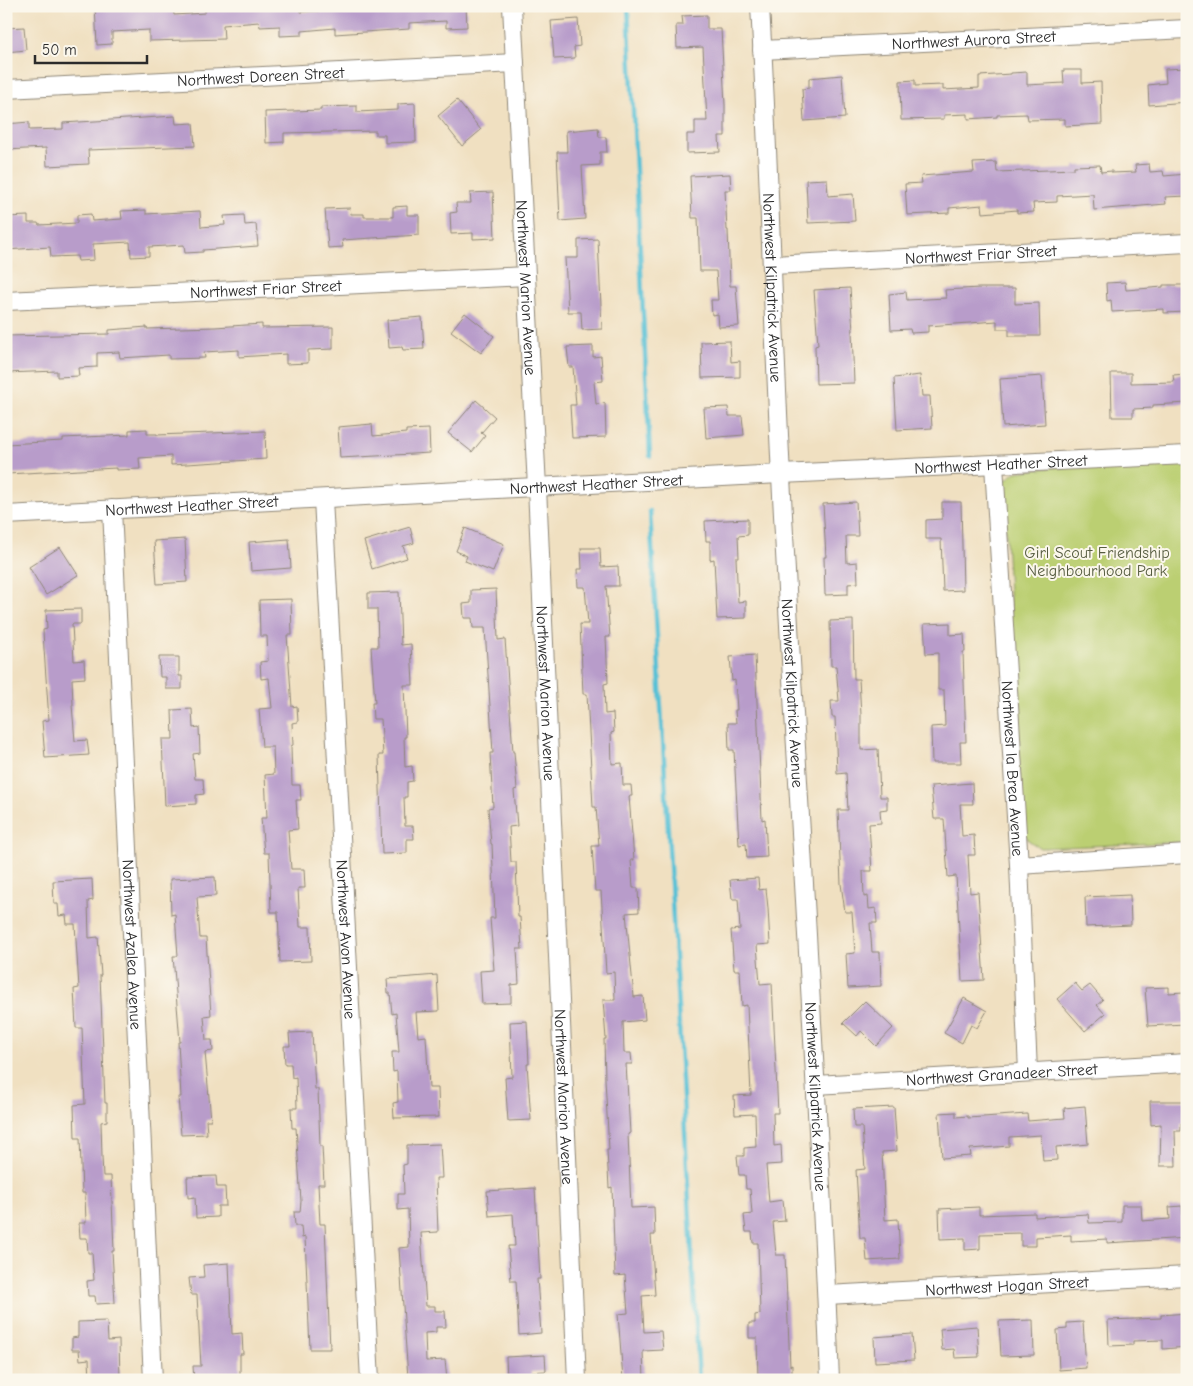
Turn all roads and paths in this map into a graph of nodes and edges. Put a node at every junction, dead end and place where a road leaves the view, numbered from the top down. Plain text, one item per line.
1 (512, 6) edge
2 (760, 6) edge
3 (1187, 29) edge
4 (762, 50) junction
5 (515, 63) junction
6 (6, 89) edge
7 (1187, 243) edge
8 (773, 264) junction
9 (526, 276) junction
10 (6, 301) edge
11 (1187, 456) edge
12 (994, 465) junction
13 (781, 474) junction
14 (537, 487) junction
15 (323, 499) junction
16 (112, 509) junction
17 (6, 515) edge
18 (1187, 854) edge
19 (1019, 865) junction
20 (1187, 1064) edge
21 (1028, 1072) junction
22 (816, 1085) junction
23 (1187, 1276) edge
24 (827, 1295) junction
25 (153, 1380) edge
26 (370, 1380) edge
27 (577, 1380) edge
28 (830, 1380) edge

1 - 5 street, Northwest Marion Avenue
2 - 4 street, Northwest Kilpatrick Avenue
3 - 4 street, Northwest Aurora Street
4 - 8 street, Northwest Kilpatrick Avenue
5 - 6 street, Northwest Doreen Street
5 - 9 street, Northwest Marion Avenue
7 - 8 street, Northwest Friar Street
8 - 13 street, Northwest Kilpatrick Avenue
9 - 10 street, Northwest Friar Street
9 - 14 street, Northwest Marion Avenue
11 - 12 street, Northwest Heather Street
12 - 13 street, Northwest Heather Street
12 - 19 street, Northwest la Brea Avenue
13 - 14 street, Northwest Heather Street
13 - 22 street, Northwest Kilpatrick Avenue
14 - 15 street, Northwest Heather Street
14 - 27 street, Northwest Marion Avenue
15 - 16 street, Northwest Heather Street
15 - 26 street, Northwest Avon Avenue
16 - 17 street, Northwest Heather Street
16 - 25 street, Northwest Azalea Avenue
18 - 19 street
19 - 21 street, Northwest la Brea Avenue
20 - 21 street, Northwest Granadeer Street
21 - 22 street, Northwest Granadeer Street
22 - 24 street, Northwest Kilpatrick Avenue
23 - 24 street, Northwest Hogan Street
24 - 28 street, Northwest Kilpatrick Avenue

